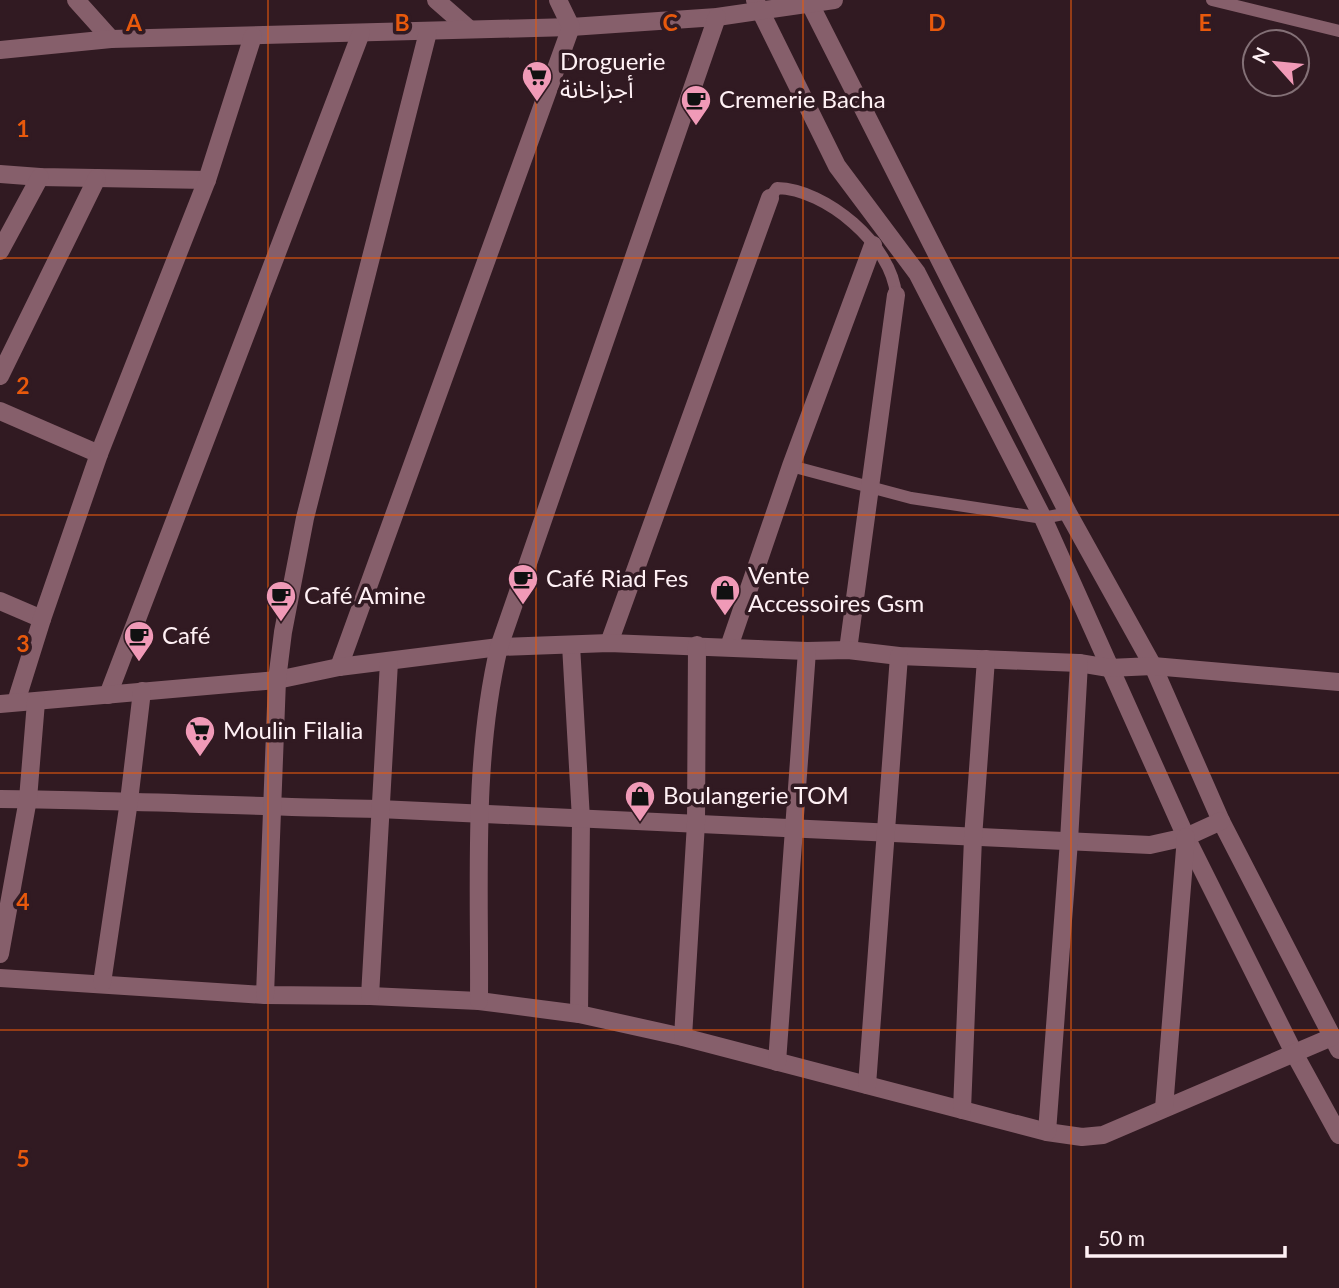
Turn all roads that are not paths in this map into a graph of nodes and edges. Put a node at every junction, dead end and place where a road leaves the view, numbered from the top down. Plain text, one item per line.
1 (76, 0) edge
2 (436, 0) edge
3 (558, 0) edge
4 (834, 0) edge
5 (1212, 0) edge
6 (809, 2) edge
7 (757, 6) edge
8 (718, 17) junction
9 (571, 27) junction
10 (468, 28) junction
11 (428, 32) junction
12 (1339, 32) edge
13 (361, 33) junction
14 (253, 36) junction
15 (111, 39) junction
16 (0, 50) edge
17 (0, 174) edge
18 (40, 177) junction
19 (97, 178) junction
20 (207, 180) junction
21 (770, 198) joint
22 (873, 245) junction
23 (0, 251) edge
24 (897, 295) joint
25 (0, 376) edge
26 (0, 411) edge
27 (99, 454) junction
28 (791, 466) junction
29 (868, 488) junction
30 (1068, 513) junction
31 (1043, 518) junction
32 (0, 601) edge
33 (42, 619) junction
34 (609, 643) junction
35 (571, 645) junction
36 (697, 645) junction
37 (499, 647) junction
38 (729, 647) junction
39 (848, 650) junction
40 (807, 651) junction
41 (900, 656) junction
42 (986, 659) junction
43 (389, 662) junction
44 (1079, 663) junction
45 (1153, 666) junction
46 (339, 667) junction
47 (1109, 667) junction
48 (276, 680) junction
49 (1339, 682) edge
50 (142, 691) junction
51 (108, 695) junction
52 (36, 702) junction
53 (8, 703) edge
54 (0, 799) edge
55 (28, 799) junction
56 (129, 801) junction
57 (272, 808) junction
58 (379, 809) junction
59 (481, 814) junction
60 (581, 818) junction
61 (1222, 821) junction
62 (696, 823) junction
63 (794, 827) junction
64 (887, 832) junction
65 (1186, 837) junction
66 (973, 838) junction
67 (1069, 841) junction
68 (0, 954) edge
69 (0, 978) edge
70 (102, 984) junction
71 (265, 995) junction
72 (370, 996) junction
73 (479, 1001) junction
74 (579, 1014) junction
75 (682, 1037) junction
76 (1336, 1044) edge
77 (1294, 1053) junction
78 (777, 1062) junction
79 (867, 1085) junction
80 (1164, 1108) junction
81 (962, 1111) junction
82 (1046, 1132) junction
83 (1339, 1135) edge

1 - 15 street
2 - 10 street
3 - 9 street
4 - 6 street
5 - 12 lane
6 - 7 street
6 - 30 street
7 - 8 street
7 - 31 street
8 - 9 street
8 - 37 street
9 - 10 street
9 - 46 street
10 - 11 street
11 - 13 street
11 - 48 street
13 - 14 street
13 - 51 street
14 - 15 street
14 - 20 street
15 - 16 street
17 - 18 street
18 - 19 street
18 - 23 street
19 - 20 street
19 - 25 street
20 - 27 street
21 - 22 lane
21 - 34 street
22 - 24 lane
22 - 28 street
24 - 29 street
26 - 27 street
27 - 33 street
28 - 29 lane
28 - 38 street
29 - 31 lane
29 - 39 street
30 - 31 lane
30 - 45 street
31 - 47 street
32 - 33 street
33 - 53 street
34 - 35 street
34 - 36 street
35 - 37 street
35 - 60 street
36 - 38 street
36 - 62 street
37 - 43 street
37 - 59 street
38 - 40 street
39 - 40 street
39 - 41 street
40 - 63 street
41 - 42 street
41 - 64 street
42 - 44 street
42 - 66 street
43 - 46 street
43 - 58 street
44 - 47 street
44 - 67 street
45 - 47 street
45 - 49 street
45 - 61 street
46 - 48 street
47 - 65 street
48 - 50 street
48 - 57 street
50 - 51 street
50 - 56 street
51 - 52 street
52 - 53 street
52 - 55 street
54 - 55 street
55 - 56 street
55 - 68 street
56 - 57 street
56 - 70 street
57 - 58 street
57 - 71 street
58 - 59 street
58 - 72 street
59 - 60 street
59 - 73 street
60 - 62 street
60 - 74 street
61 - 65 street
61 - 76 street
62 - 63 street
62 - 75 street
63 - 64 street
63 - 78 street
64 - 66 street
64 - 79 street
65 - 67 street
65 - 77 street
65 - 80 street
66 - 67 street
66 - 81 street
67 - 82 street
69 - 70 street
70 - 71 street
71 - 72 street
72 - 73 street
73 - 74 street
74 - 75 street
75 - 78 street
76 - 77 street
77 - 80 street
77 - 83 street
78 - 79 street
79 - 81 street
80 - 82 street
81 - 82 street

